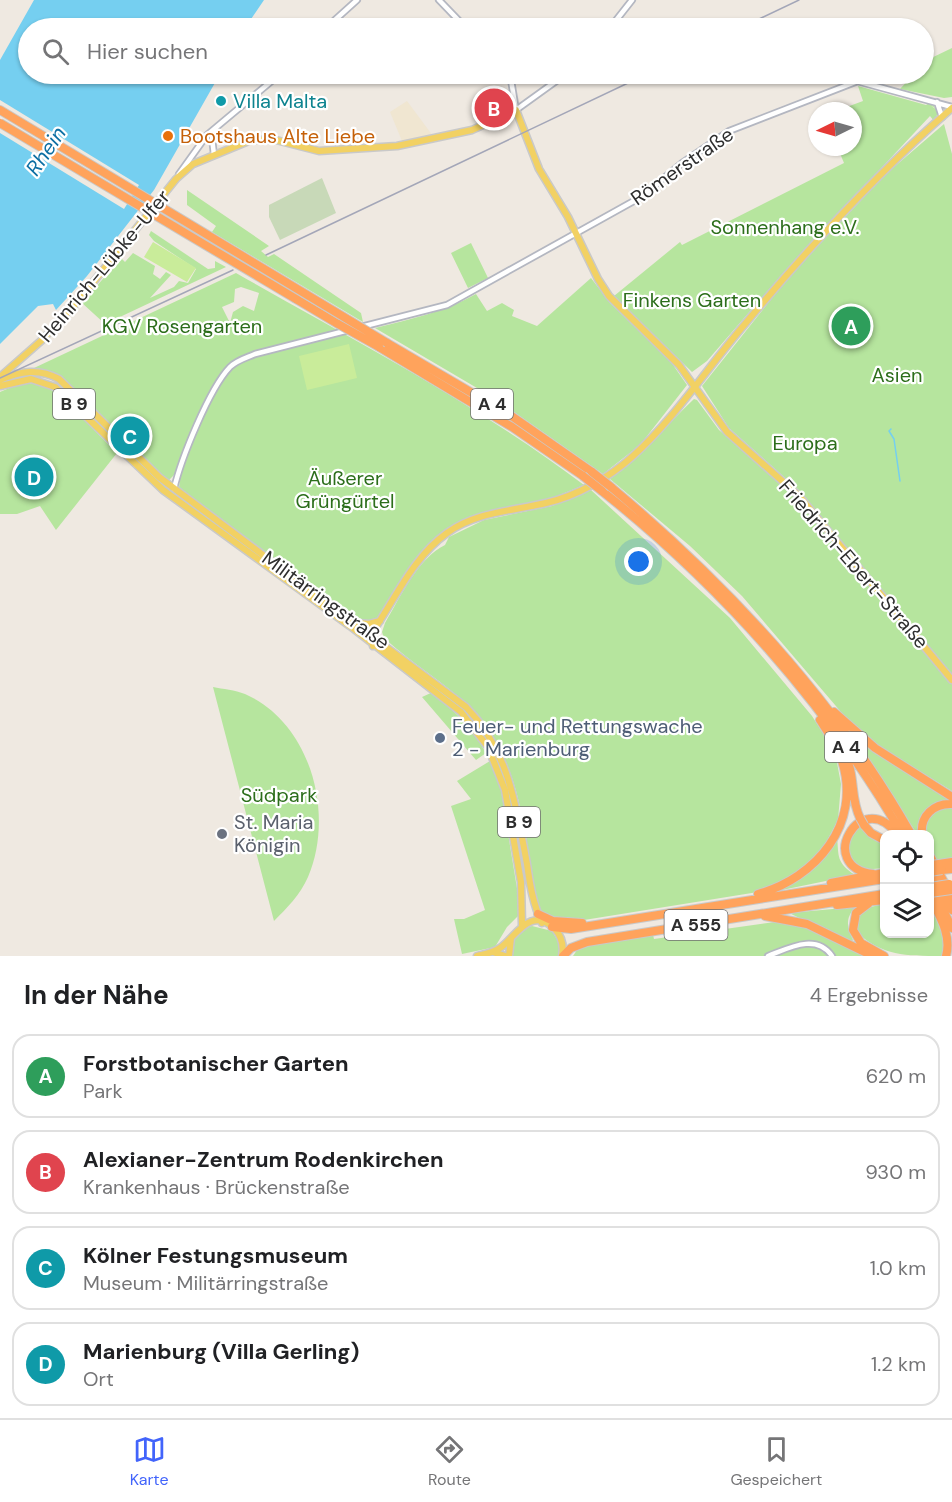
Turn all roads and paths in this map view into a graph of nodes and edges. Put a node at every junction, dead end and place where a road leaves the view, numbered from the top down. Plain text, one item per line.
1 (357, 0) edge
2 (439, 0) edge
3 (632, 0) edge
4 (337, 18) edge
5 (456, 18) edge
6 (618, 18) edge
7 (268, 84) edge
8 (512, 84) edge
9 (552, 84) edge
10 (838, 84) edge
11 (851, 84) edge
12 (869, 84) edge
13 (836, 90) junction
14 (937, 102) junction
15 (952, 107) edge
16 (0, 110) edge
17 (516, 110) junction
18 (942, 117) junction
19 (0, 123) edge
20 (217, 126) junction
21 (213, 155) junction
22 (176, 179) junction
23 (575, 232) junction
24 (30, 351) junction
25 (20, 364) junction
26 (37, 371) junction
27 (703, 374) junction
28 (688, 375) junction
29 (9, 377) junction
30 (0, 382) edge
31 (694, 385) junction
32 (686, 397) junction
33 (702, 398) junction
34 (174, 489) junction
35 (172, 497) junction
36 (379, 622) junction
37 (352, 624) junction
38 (371, 634) junction
39 (373, 646) junction
40 (389, 647) junction
41 (781, 665) junction
42 (952, 680) edge
43 (819, 698) junction
44 (820, 720) junction
45 (952, 796) edge
46 (952, 804) edge
47 (893, 830) edge
48 (906, 830) edge
49 (906, 830) edge
50 (922, 830) edge
51 (880, 838) edge
52 (952, 862) edge
53 (934, 863) edge
54 (934, 866) edge
55 (940, 867) junction
56 (952, 869) edge
57 (934, 870) edge
58 (880, 873) edge
59 (873, 874) junction
60 (934, 874) edge
61 (880, 880) edge
62 (934, 885) edge
63 (951, 885) edge
64 (813, 890) junction
65 (934, 893) edge
66 (934, 893) edge
67 (880, 895) edge
68 (952, 897) edge
69 (740, 900) junction
70 (880, 901) edge
71 (871, 902) junction
72 (934, 902) edge
73 (934, 904) edge
74 (806, 907) junction
75 (952, 910) edge
76 (538, 914) junction
77 (748, 916) junction
78 (542, 923) junction
79 (598, 923) junction
80 (522, 925) junction
81 (552, 927) junction
82 (952, 928) edge
83 (512, 934) junction
84 (952, 936) edge
85 (493, 952) junction
86 (477, 956) edge
87 (507, 956) edge
88 (562, 956) edge
89 (768, 956) edge
90 (832, 956) edge
91 (873, 956) edge
92 (884, 956) edge
93 (946, 956) edge

1 - 4 street
2 - 5 street
3 - 6 street
7 - 20 street
8 - 17 street
9 - 17 street
10 - 13 street
11 - 13 street, Römerstraße
12 - 14 street
13 - 23 street, Römerstraße
14 - 15 street
14 - 18 street
15 - 18 main road
16 - 43 highway, A 4, bridge
17 - 21 main road, Heinrich-Lübke-Ufer
17 - 23 main road, Friedrich-Ebert-Straße
18 - 27 main road
19 - 41 highway, A 4, bridge
20 - 21 street
20 - 22 street
21 - 22 main road, Heinrich-Lübke-Ufer
22 - 24 main road, Heinrich-Lübke-Ufer
23 - 28 main road, Friedrich-Ebert-Straße
23 - 34 street, Römerstraße
24 - 25 main road, Heinrich-Lübke-Ufer
24 - 30 main road, Heinrich-Lübke-Ufer
25 - 26 main road, B 9
25 - 29 main road, Heinrich-Lübke-Ufer
26 - 29 main road, B 9
26 - 34 main road, Militärringstraße / B 9
27 - 28 main road
27 - 31 main road
28 - 31 main road, Friedrich-Ebert-Straße
29 - 30 main road, Heinrich-Lübke-Ufer
30 - 35 main road, Militärringstraße / B 9
31 - 32 main road
31 - 33 main road, Friedrich-Ebert-Straße
32 - 33 main road
32 - 36 main road
33 - 42 main road, Friedrich-Ebert-Straße
34 - 35 street, Römerstraße
34 - 37 main road, Militärringstraße / B 9
35 - 37 main road, Militärringstraße / B 9
36 - 37 main road
36 - 38 main road
36 - 40 main road, B 9
37 - 38 main road, Militärringstraße / B 9
37 - 39 main road, Militärringstraße / B 9
38 - 39 main road
38 - 40 main road, Militärringstraße / B 9
39 - 80 main road, Militärringstraße / B 9
40 - 76 main road, Militärringstraße / B 9
41 - 44 highway
41 - 49 highway, A 4
43 - 45 highway
43 - 48 highway, A 4
44 - 51 highway
44 - 69 highway
46 - 50 highway
47 - 59 highway
52 - 55 highway
53 - 68 highway
54 - 55 highway, bridge
55 - 56 highway
55 - 57 highway, bridge
58 - 59 highway
59 - 64 highway
60 - 75 highway
61 - 64 highway, A 555
62 - 63 highway, bridge
63 - 66 highway, bridge
64 - 69 highway, A 555
65 - 82 highway
67 - 74 highway, A 555
69 - 79 highway, A 555
70 - 71 highway
71 - 74 highway
71 - 92 highway
72 - 84 highway
73 - 93 highway
74 - 77 highway, A 555
76 - 78 main road, Militärringstraße / B 9
76 - 79 highway
77 - 88 highway, A 555
77 - 91 highway
78 - 80 main road
78 - 81 main road
79 - 81 highway
80 - 83 main road
81 - 88 main road
83 - 85 main road
83 - 87 main road
85 - 86 main road
85 - 87 main road
89 - 90 street

